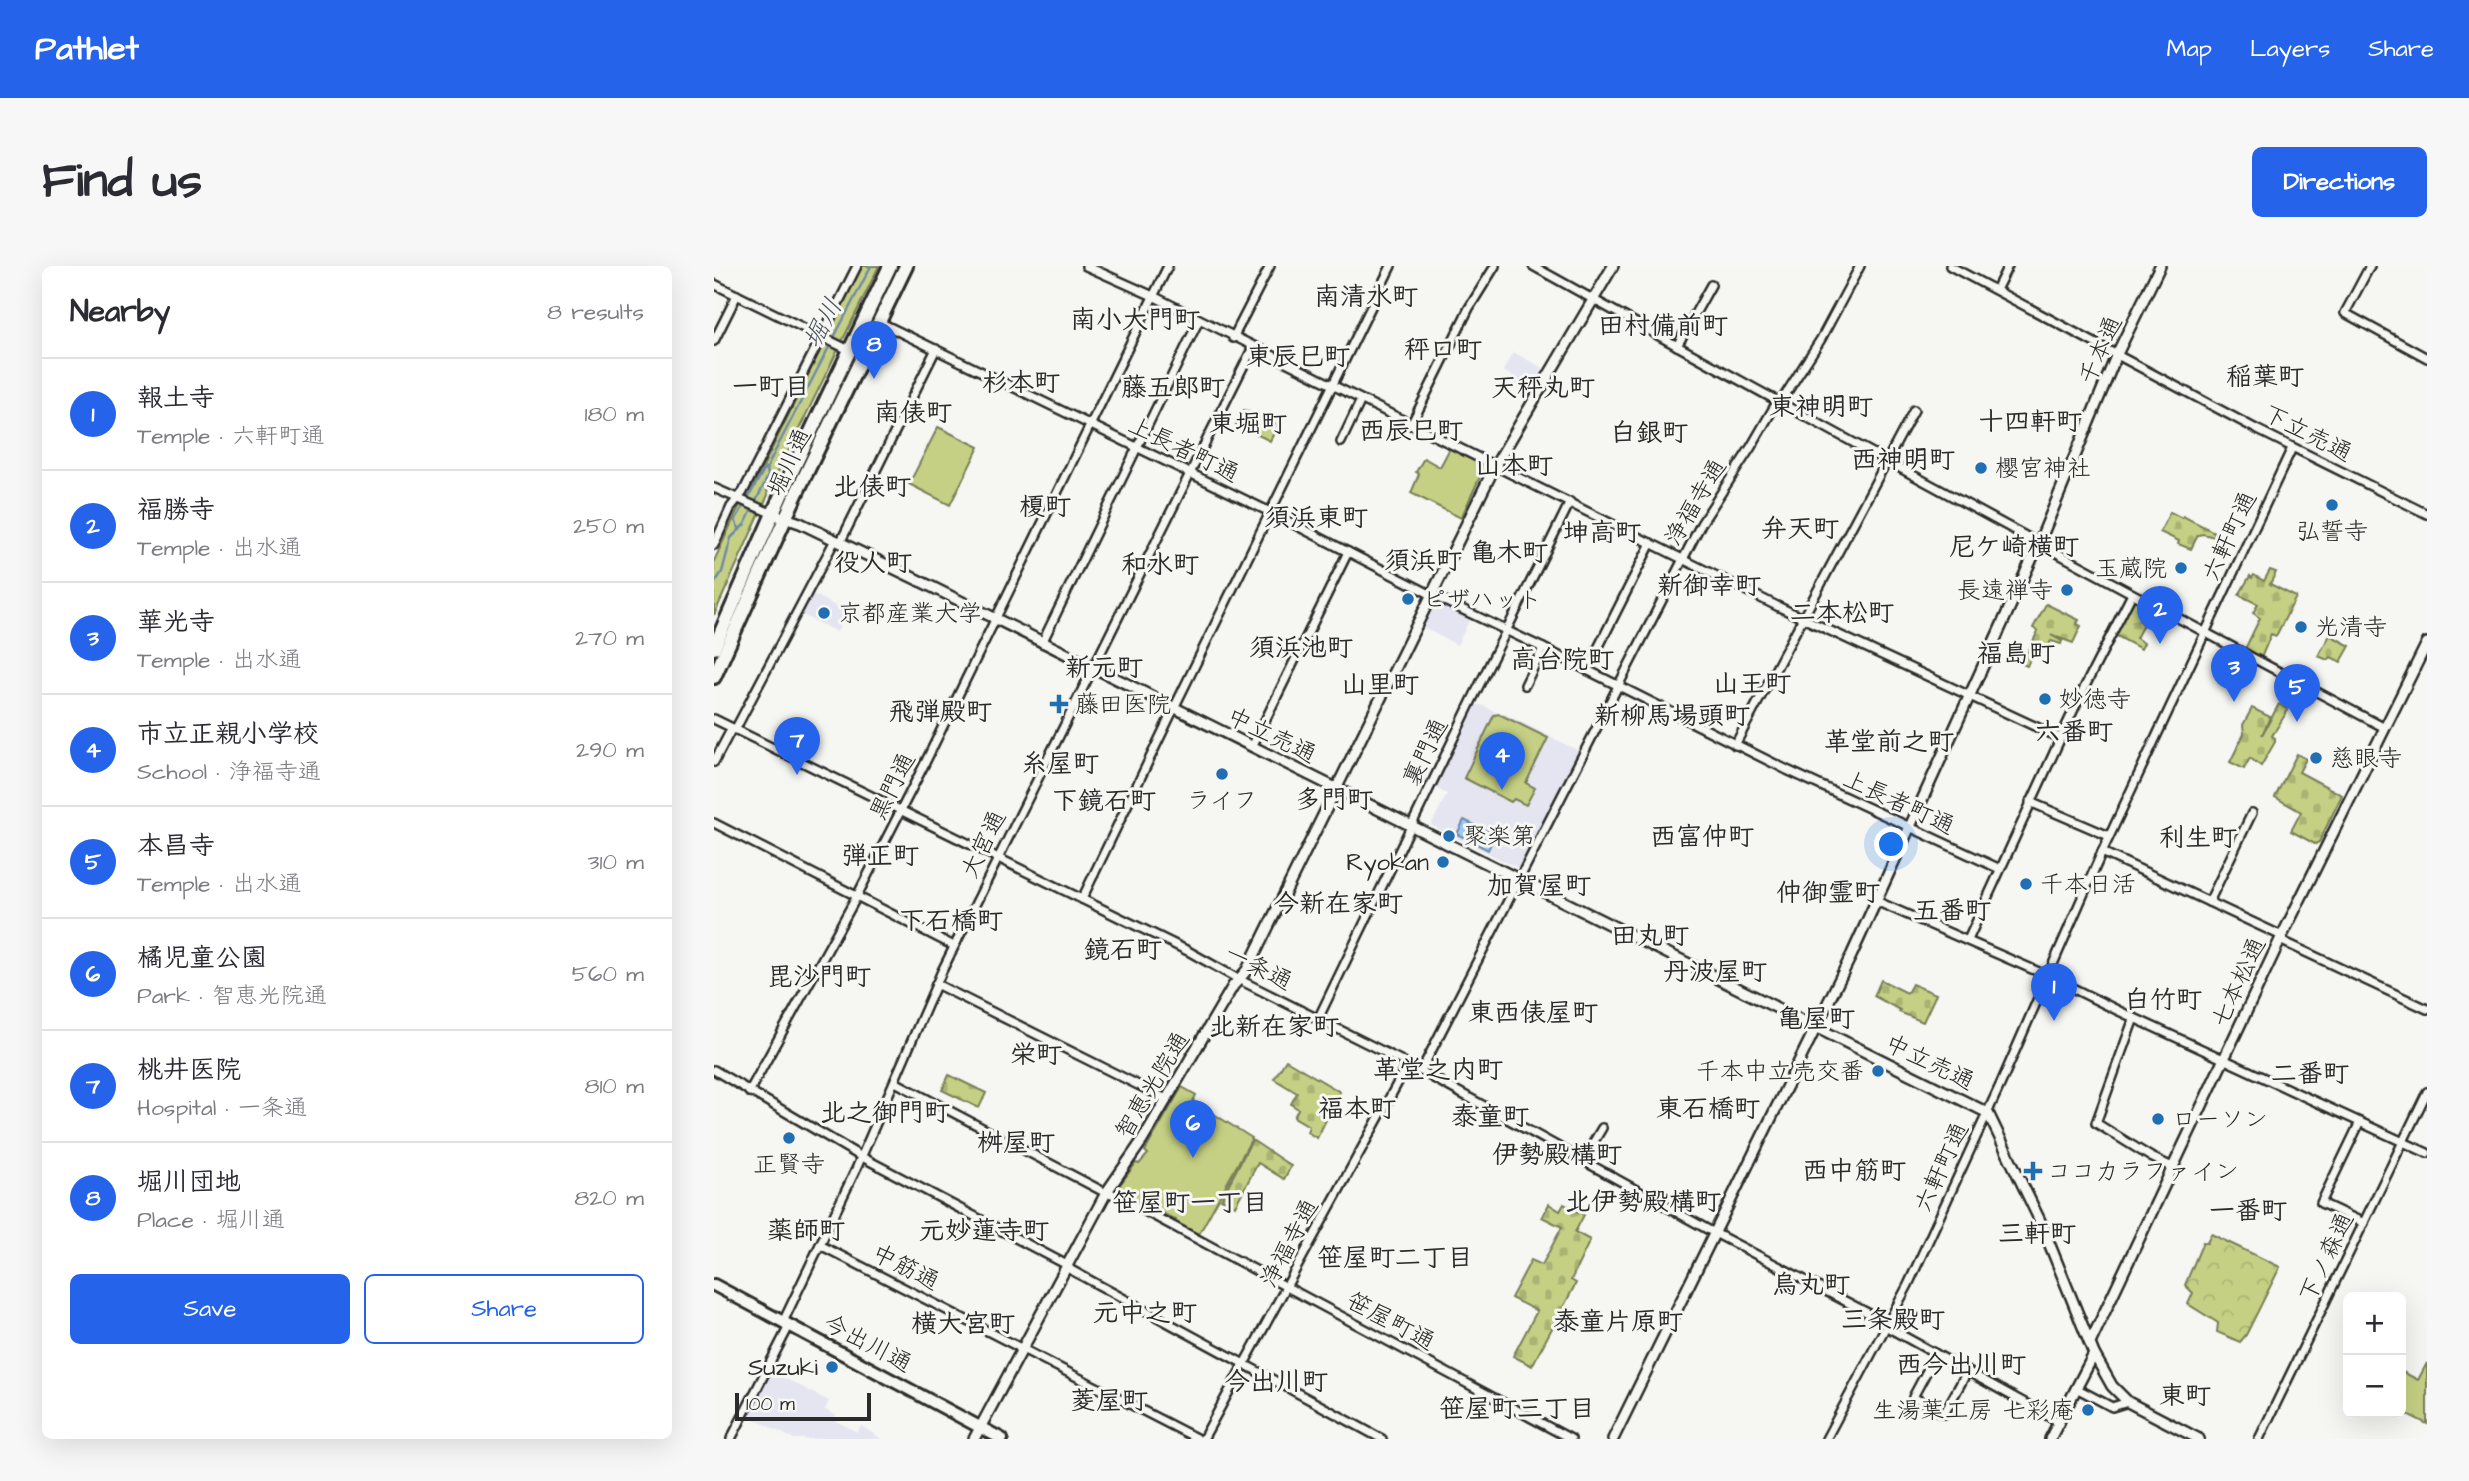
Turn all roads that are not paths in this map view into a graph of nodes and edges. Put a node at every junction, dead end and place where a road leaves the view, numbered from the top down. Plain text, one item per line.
1 (857, 266) edge
2 (890, 266) edge
3 (906, 266) edge
4 (1086, 266) edge
5 (1168, 266) edge
6 (1270, 266) edge
7 (1391, 266) edge
8 (1495, 266) edge
9 (1533, 266) edge
10 (1613, 266) edge
11 (1860, 266) edge
12 (1950, 266) edge
13 (2008, 266) edge
14 (2160, 266) edge
15 (2370, 266) edge
16 (714, 284) edge
17 (1711, 285) dead end
18 (1996, 290) junction
19 (737, 295) junction
20 (1153, 296) junction
21 (1593, 300) junction
22 (1199, 320) junction
23 (879, 322) junction
24 (824, 338) junction
25 (1233, 338) junction
26 (714, 341) edge
27 (1677, 346) junction
28 (1253, 347) junction
29 (845, 348) junction
30 (936, 349) junction
31 (2117, 354) junction
32 (2427, 358) edge
33 (1331, 386) junction
34 (1361, 400) junction
35 (1778, 403) junction
36 (1914, 410) dead end
37 (1090, 425) junction
38 (1411, 425) junction
39 (1340, 442) dead end
40 (1136, 446) junction
41 (2292, 448) junction
42 (1887, 461) junction
43 (1495, 466) junction
44 (1190, 473) junction
45 (714, 488) edge
46 (740, 500) junction
47 (1570, 502) junction
48 (767, 512) junction
49 (1270, 512) junction
50 (2427, 514) edge
51 (786, 518) junction
52 (838, 541) junction
53 (1651, 543) junction
54 (2039, 543) junction
55 (714, 545) edge
56 (1348, 552) junction
57 (1683, 559) junction
58 (2132, 594) junction
59 (1432, 595) junction
60 (1803, 618) junction
61 (996, 619) junction
62 (1507, 630) junction
63 (2205, 634) junction
64 (1042, 643) junction
65 (2427, 643) edge
66 (714, 648) edge
67 (1543, 648) junction
68 (1092, 667) junction
69 (1587, 670) junction
70 (714, 677) edge
71 (1525, 685) dead end
72 (1619, 686) junction
73 (1970, 697) junction
74 (1173, 708) junction
75 (714, 719) edge
76 (2385, 728) junction
77 (733, 729) junction
78 (2060, 738) junction
79 (1735, 745) junction
80 (1252, 747) junction
81 (714, 762) edge
82 (1336, 788) junction
83 (2030, 802) junction
84 (901, 810) junction
85 (2252, 813) dead end
86 (714, 822) edge
87 (1411, 825) junction
88 (1910, 828) junction
89 (2109, 836) junction
90 (2102, 852) junction
91 (998, 857) junction
92 (2000, 869) junction
93 (1520, 880) junction
94 (857, 896) junction
95 (1082, 899) junction
96 (1876, 901) junction
97 (2209, 902) junction
98 (2281, 938) junction
99 (1968, 940) junction
100 (954, 946) junction
101 (2048, 976) junction
102 (1240, 980) junction
103 (936, 984) junction
104 (2427, 1009) edge
105 (2134, 1018) junction
106 (1318, 1019) junction
107 (1817, 1028) junction
108 (2223, 1058) junction
109 (1408, 1064) junction
110 (714, 1070) edge
111 (1421, 1071) junction
112 (894, 1082) junction
113 (749, 1091) junction
114 (2427, 1092) edge
115 (1166, 1099) junction
116 (1988, 1113) junction
117 (2360, 1122) junction
118 (1602, 1128) dead end
119 (2402, 1141) junction
120 (2427, 1153) edge
121 (860, 1156) junction
122 (1583, 1160) junction
123 (2172, 1167) junction
124 (1105, 1193) junction
125 (2364, 1223) junction
126 (1716, 1233) junction
127 (820, 1245) junction
128 (1067, 1265) junction
129 (714, 1285) edge
130 (1287, 1288) junction
131 (783, 1322) junction
132 (1888, 1326) junction
133 (2091, 1341) junction
134 (1022, 1349) junction
135 (2094, 1353) junction
136 (1936, 1354) junction
137 (1244, 1364) junction
138 (1968, 1372) junction
139 (2076, 1388) junction
140 (2128, 1402) junction
141 (2059, 1422) junction
142 (980, 1428) junction
143 (731, 1439) edge
144 (974, 1439) edge
145 (1002, 1439) edge
146 (1201, 1439) edge
147 (1382, 1439) edge
148 (1571, 1439) edge
149 (1613, 1439) edge
150 (1826, 1439) edge
151 (2050, 1439) edge
152 (2199, 1439) edge
153 (2259, 1439) edge

1 - 24 street
2 - 29 main road, 堀川通
3 - 23 main road, 堀川通
4 - 20 street
5 - 20 street, 黒門通
6 - 25 street
7 - 33 street
8 - 38 street
9 - 21 street
10 - 21 street, 智恵光院通
11 - 35 street, 浄福寺通
12 - 18 street, 下立売通
13 - 18 street
14 - 31 street, 千本通
15 - 32 street
16 - 19 street
17 - 27 street
18 - 31 street, 下立売通
19 - 24 street
19 - 26 street
20 - 22 street
20 - 37 street, 黒門通
21 - 27 street
21 - 43 street, 智恵光院通
22 - 25 street
22 - 40 street
23 - 30 street, 上長者町通
23 - 51 main road, 堀川通
24 - 29 street
24 - 46 street
25 - 28 street
27 - 35 street
28 - 33 street
28 - 44 street, 大宮通
29 - 48 main road, 堀川通
30 - 37 street, 上長者町通
30 - 52 street
31 - 41 street, 下立売通
31 - 54 street, 千本通
33 - 34 street
33 - 49 street
34 - 38 street
34 - 39 street
35 - 42 street
35 - 57 street, 浄福寺通
36 - 42 street
37 - 40 street, 上長者町通
37 - 61 street, 黒門通
38 - 43 street
40 - 44 street, 上長者町通
40 - 64 street
41 - 50 street, 下立売通
41 - 63 street, 六軒町通
42 - 54 street
42 - 60 street
43 - 47 street
43 - 59 street, 智恵光院通
44 - 49 street, 上長者町通
44 - 68 street, 大宮通
45 - 46 street, 中立売通
46 - 48 street, 中立売通
46 - 55 street
47 - 53 street
47 - 62 street, 裏門通
48 - 51 street, 中立売通
48 - 66 main road, 堀川通
49 - 56 street, 上長者町通
49 - 74 street
51 - 52 street, 中立売通
51 - 70 main road, 堀川通
52 - 61 street, 中立売通
52 - 77 street
53 - 57 street
53 - 69 street
54 - 58 street
54 - 73 street, 千本通
56 - 59 street, 上長者町通
56 - 80 street
57 - 60 street
57 - 72 street, 浄福寺通
58 - 63 street
58 - 78 street
59 - 62 street, 上長者町通
59 - 82 street, 智恵光院通
60 - 73 street
60 - 79 street
61 - 64 street, 中立売通
61 - 84 street, 黒門通
62 - 67 street, 上長者町通
62 - 87 street, 裏門通
63 - 76 street
63 - 89 street, 六軒町通
64 - 68 street, 中立売通
65 - 76 street, 七本松通
67 - 69 street, 上長者町通
67 - 71 street
68 - 74 street, 中立売通
68 - 91 street, 大宮通
69 - 72 street, 上長者町通
72 - 79 street, 上長者町通
72 - 93 street, 浄福寺通
73 - 78 street
73 - 88 street, 千本通
74 - 80 street, 中立売通
74 - 95 street
75 - 77 street, 一条通
76 - 98 street, 七本松通
77 - 81 street
77 - 84 street, 一条通
78 - 83 street
79 - 88 street, 上長者町通
80 - 82 street, 中立売通
82 - 87 street, 中立売通
82 - 102 street, 智恵光院通
83 - 89 street
83 - 92 street
84 - 91 street, 一条通
84 - 94 street, 黒門通
85 - 97 street
86 - 94 street
87 - 93 street, 中立売通
87 - 106 street, 裏門通
88 - 92 street, 上長者町通
88 - 96 street, 千本通
89 - 90 street, 六軒町通
90 - 97 street
90 - 101 street, 六軒町通
91 - 95 street, 一条通
91 - 100 street, 大宮通
92 - 99 street
93 - 107 street, 中立売通
93 - 111 street, 浄福寺通
94 - 100 street
94 - 113 street, 黒門通
95 - 102 street, 一条通
96 - 99 street
96 - 107 street, 千本通
97 - 98 street
98 - 104 street
98 - 108 street, 七本松通
99 - 101 street
100 - 103 street, 大宮通
101 - 105 street
101 - 116 street, 六軒町通
102 - 106 street, 一条通
102 - 115 street, 智恵光院通
103 - 112 street, 大宮通
103 - 115 street
105 - 108 street
105 - 123 street
106 - 109 street, 一条通
107 - 116 street, 中立売通
107 - 126 street, 千本通
108 - 117 street
108 - 123 street, 七本松通
109 - 111 street, 一条通
109 - 130 street, 浄福寺通
110 - 113 street
111 - 122 street, 一条通
112 - 121 street, 大宮通
112 - 124 street, 笹屋町通
113 - 121 street
114 - 119 street, 下ノ森通
115 - 124 street, 智恵光院通
116 - 132 street, 六軒町通
116 - 133 street, 中立売通
117 - 119 street
117 - 125 street
118 - 122 street
119 - 120 street
119 - 125 street, 下ノ森通
121 - 127 street, 大宮通
121 - 128 street
122 - 126 street, 一条通
123 - 133 street, 七本松通
124 - 128 street, 智恵光院通
124 - 130 street, 笹屋町通
125 - 153 street, 下ノ森通
126 - 132 street, 一条通
126 - 149 street, 千本通
127 - 131 street, 大宮通
127 - 134 street, 中筋通
128 - 134 street, 智恵光院通
128 - 137 street
129 - 131 main road, 今出川通
130 - 137 street, 浄福寺通
130 - 148 street, 笹屋町通
131 - 142 main road, 今出川通
131 - 143 street, 大宮通
132 - 136 street, 一条通
132 - 150 street, 六軒町通
133 - 135 street, 中立売通
134 - 142 street, 智恵光院通
134 - 146 street, 中筋通
135 - 139 street
135 - 140 street
136 - 138 street, 一条通
136 - 138 street
137 - 146 street, 浄福寺通
137 - 147 street
138 - 141 street, 一条通
139 - 140 street
139 - 141 street
140 - 152 street
141 - 151 street
142 - 144 street, 智恵光院通
142 - 145 main road, 今出川通

